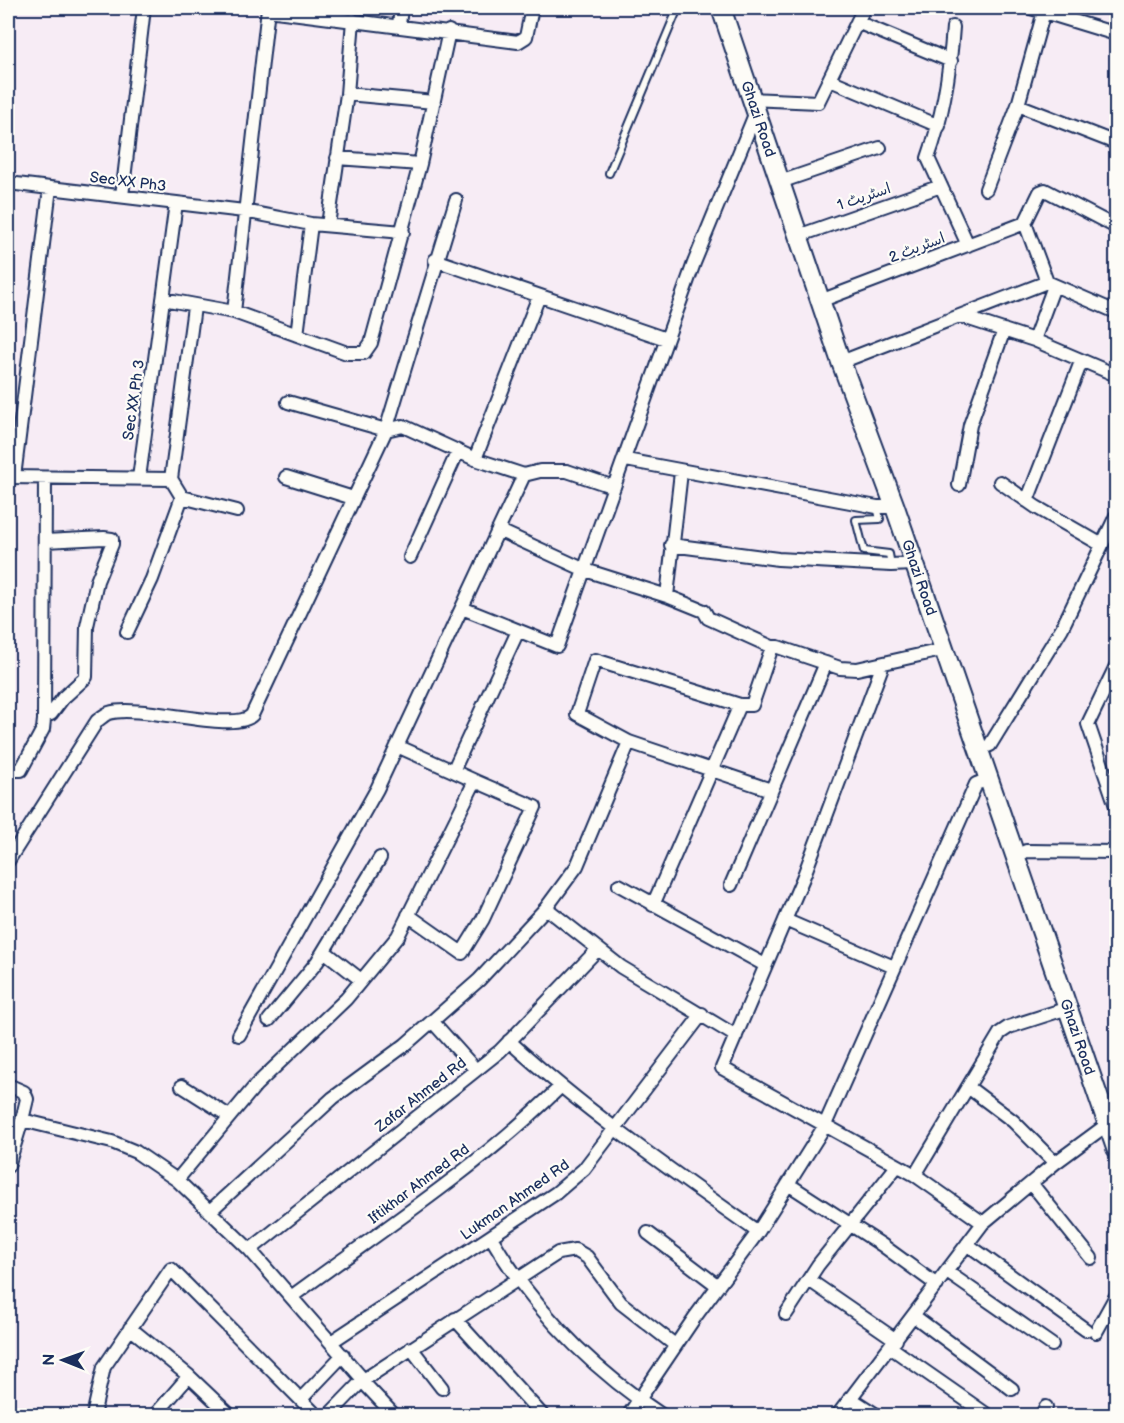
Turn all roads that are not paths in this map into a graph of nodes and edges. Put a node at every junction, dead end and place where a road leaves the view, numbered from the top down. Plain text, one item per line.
1 (144, 8) edge
2 (401, 8) edge
3 (532, 8) edge
4 (678, 8) edge
5 (721, 8) edge
6 (864, 8) edge
7 (268, 9) edge
8 (1040, 9) edge
9 (353, 20) junction
10 (858, 22) junction
11 (399, 25) junction
12 (953, 27) dead end
13 (449, 31) junction
14 (1116, 34) edge
15 (951, 61) junction
16 (830, 80) junction
17 (347, 94) junction
18 (434, 102) junction
19 (754, 105) junction
20 (1018, 105) junction
21 (939, 126) junction
22 (1116, 143) edge
23 (880, 147) dead end
24 (337, 158) junction
25 (420, 164) junction
26 (609, 173) dead end
27 (780, 182) junction
28 (8, 183) edge
29 (941, 186) junction
30 (50, 188) junction
31 (986, 189) dead end
32 (122, 196) junction
33 (456, 200) dead end
34 (176, 202) junction
35 (244, 211) junction
36 (1025, 223) junction
37 (311, 224) junction
38 (328, 225) junction
39 (1116, 227) edge
40 (403, 232) junction
41 (798, 236) junction
42 (968, 244) junction
43 (435, 260) junction
44 (1051, 284) junction
45 (539, 296) junction
46 (163, 299) junction
47 (820, 302) junction
48 (194, 307) junction
49 (234, 312) junction
50 (1116, 312) edge
51 (960, 315) junction
52 (1004, 330) junction
53 (297, 335) junction
54 (666, 339) junction
55 (1035, 340) junction
56 (841, 362) junction
57 (1081, 362) junction
58 (1116, 375) edge
59 (288, 402) dead end
60 (386, 430) junction
61 (458, 452) junction
62 (475, 459) junction
63 (626, 460) junction
64 (681, 472) junction
65 (524, 475) junction
66 (11, 477) edge
67 (286, 477) dead end
68 (45, 478) junction
69 (139, 478) junction
70 (171, 479) junction
71 (1000, 482) dead end
72 (959, 485) dead end
73 (614, 487) junction
74 (182, 497) junction
75 (353, 498) junction
76 (1027, 501) junction
77 (886, 507) junction
78 (237, 511) dead end
79 (1116, 516) edge
80 (498, 530) junction
81 (45, 541) junction
82 (671, 544) junction
83 (1102, 545) junction
84 (410, 557) dead end
85 (914, 564) junction
86 (891, 565) junction
87 (585, 570) junction
88 (667, 596) junction
89 (462, 608) junction
90 (518, 630) junction
91 (127, 632) dead end
92 (772, 647) junction
93 (942, 650) junction
94 (826, 663) junction
95 (883, 664) junction
96 (1116, 666) edge
97 (1113, 680) edge
98 (741, 705) junction
99 (44, 715) junction
100 (629, 742) junction
101 (397, 746) junction
102 (978, 750) junction
103 (713, 769) junction
104 (8, 770) edge
105 (453, 771) junction
106 (989, 779) junction
107 (475, 781) junction
108 (771, 790) junction
109 (1116, 806) edge
110 (1116, 852) edge
111 (1016, 856) junction
112 (380, 858) dead end
113 (8, 861) edge
114 (619, 885) dead end
115 (731, 885) dead end
116 (653, 905) junction
117 (546, 908) junction
118 (408, 915) junction
119 (785, 920) junction
120 (598, 949) junction
121 (324, 951) junction
122 (765, 965) junction
123 (894, 967) junction
124 (361, 980) junction
125 (1068, 1008) junction
126 (702, 1014) junction
127 (269, 1020) dead end
128 (432, 1021) junction
129 (239, 1035) dead end
130 (736, 1036) junction
131 (509, 1041) junction
132 (476, 1070) junction
133 (8, 1085) edge
134 (182, 1086) dead end
135 (968, 1087) junction
136 (560, 1088) junction
137 (229, 1116) junction
138 (22, 1120) junction
139 (1113, 1121) edge
140 (824, 1127) junction
141 (615, 1131) junction
142 (1116, 1148) edge
143 (1055, 1163) junction
144 (8, 1166) edge
145 (897, 1166) junction
146 (915, 1175) junction
147 (177, 1180) junction
148 (1031, 1183) junction
149 (788, 1184) junction
150 (210, 1211) junction
151 (983, 1223) junction
152 (849, 1224) junction
153 (758, 1232) junction
154 (648, 1233) dead end
155 (491, 1237) junction
156 (968, 1244) junction
157 (250, 1250) junction
158 (1091, 1258) dead end
159 (947, 1272) junction
160 (518, 1279) junction
161 (808, 1280) junction
162 (937, 1285) junction
163 (718, 1286) junction
164 (1116, 1296) edge
165 (291, 1297) junction
166 (786, 1314) dead end
167 (914, 1316) junction
168 (455, 1319) junction
169 (130, 1328) junction
170 (331, 1342) junction
171 (893, 1344) junction
172 (675, 1345) junction
173 (1052, 1345) dead end
174 (411, 1348) junction
175 (343, 1355) junction
176 (189, 1376) junction
177 (362, 1381) junction
178 (442, 1388) dead end
179 (1012, 1389) dead end
180 (850, 1398) junction
181 (301, 1399) junction
182 (638, 1400) junction
183 (156, 1414) edge
184 (986, 1414) edge
185 (93, 1416) edge
186 (231, 1416) edge
187 (317, 1416) edge
188 (328, 1416) edge
189 (395, 1416) edge
190 (543, 1416) edge
191 (628, 1416) edge
192 (663, 1416) edge
193 (837, 1416) edge
194 (878, 1416) edge

1 - 32 street
2 - 11 street
3 - 13 street
4 - 26 lane
5 - 19 main road, Ghazi Road
6 - 10 street
7 - 9 street
7 - 35 street
8 - 14 street
8 - 20 street
9 - 11 street
9 - 17 street
10 - 15 street
10 - 16 street
11 - 13 street
12 - 15 street
13 - 18 street
15 - 21 street
16 - 19 street
16 - 21 street
17 - 18 street
17 - 24 street
18 - 25 street
19 - 27 main road, Ghazi Road
19 - 54 street
20 - 22 street
20 - 31 street
21 - 29 street
23 - 27 street
24 - 25 street
24 - 38 street
25 - 40 street
27 - 41 main road, Ghazi Road
28 - 30 street, Sec XX Ph3
29 - 41 street, اسٹریٹ 1
29 - 42 street
30 - 32 street, Sec XX Ph3
30 - 66 street
32 - 34 street, Sec XX Ph3
33 - 43 street
34 - 35 street, Sec XX Ph3
34 - 46 street, Sec XX Ph 3
35 - 37 street, Sec XX Ph3
35 - 49 street
36 - 39 street
36 - 42 street, اسٹریٹ 2
36 - 44 street
37 - 38 street, Sec XX Ph3
37 - 53 street
38 - 40 street, Sec XX Ph3
40 - 53 street
41 - 47 main road, Ghazi Road
42 - 47 street, اسٹریٹ 2
43 - 45 street
43 - 60 street
44 - 50 street
44 - 51 street
44 - 55 street
45 - 54 street
45 - 62 street
46 - 48 street
46 - 69 street, Sec XX Ph 3
47 - 56 main road, Ghazi Road
48 - 49 street
48 - 70 street
49 - 53 street
51 - 52 street
51 - 56 street
52 - 55 street
52 - 72 street
54 - 63 street
55 - 57 street
56 - 77 main road, Ghazi Road
57 - 58 street
57 - 76 street
59 - 60 street
60 - 61 street
60 - 75 street
61 - 62 street
61 - 84 street
62 - 65 street
63 - 64 street
63 - 73 street
64 - 77 street
64 - 82 street
65 - 73 street
65 - 80 street
66 - 68 street
67 - 75 street
68 - 69 street
68 - 81 street
69 - 70 street
70 - 74 street
71 - 76 street
73 - 87 street
74 - 78 street
74 - 91 street
75 - 113 street
76 - 83 street
77 - 85 main road, Ghazi Road
77 - 86 lane
79 - 83 street
80 - 87 street
80 - 89 street
81 - 99 street
81 - 99 street
82 - 86 street
82 - 88 street
83 - 102 street
85 - 86 street
85 - 93 main road, Ghazi Road
87 - 88 street
87 - 90 street
88 - 92 street
89 - 90 street
89 - 101 street
90 - 105 street
92 - 94 street
92 - 98 street
93 - 95 street
93 - 102 main road, Ghazi Road
94 - 95 street
94 - 108 street
95 - 119 street
96 - 97 street
97 - 109 street
98 - 100 street
98 - 103 street
99 - 104 street
100 - 103 street
100 - 117 street
101 - 105 street
101 - 129 street
102 - 106 main road, Ghazi Road
103 - 108 street
103 - 116 street
105 - 107 street
106 - 111 main road, Ghazi Road
106 - 123 street
107 - 118 street
107 - 118 street
108 - 115 street
110 - 111 street
111 - 125 main road, Ghazi Road
112 - 121 street
114 - 116 street
116 - 122 street
117 - 120 street
117 - 128 street
118 - 124 street
119 - 122 street
119 - 123 street
120 - 126 street
120 - 131 street, Zafar Ahmed Rd
121 - 124 street
121 - 127 street
122 - 130 street
123 - 140 street
124 - 137 street
125 - 135 street
125 - 139 main road, Ghazi Road
126 - 130 street
126 - 141 street, Lukman Ahmed Rd
128 - 132 street
128 - 150 street
130 - 140 street
131 - 132 street, Zafar Ahmed Rd
131 - 136 street
132 - 157 street, Zafar Ahmed Rd
133 - 138 street
134 - 137 street
135 - 143 street
135 - 146 street
136 - 141 street
136 - 165 street, Iftikhar Ahmed Rd
137 - 147 street
138 - 144 street
138 - 147 street
139 - 142 main road, Ghazi Road
139 - 143 street
140 - 145 street
140 - 149 street
141 - 153 street
141 - 155 street, Lukman Ahmed Rd
143 - 148 street
145 - 146 street
145 - 152 street
146 - 151 street
147 - 150 street
148 - 151 street
148 - 158 street
149 - 152 street
149 - 153 street
150 - 157 street
151 - 156 street
152 - 161 street
152 - 162 street
153 - 163 street
154 - 163 street
155 - 160 street
155 - 170 street, Lukman Ahmed Rd
156 - 159 street
156 - 164 street
157 - 165 street
159 - 162 street
159 - 173 street
160 - 168 street
160 - 172 street
160 - 182 street
161 - 166 street
161 - 171 street
162 - 167 street
163 - 172 street
165 - 170 street
167 - 171 street
167 - 179 street
168 - 174 street
168 - 190 street
169 - 176 street
169 - 181 street
169 - 185 street
170 - 175 street
171 - 180 street
171 - 184 street
172 - 182 street
174 - 177 street
174 - 178 street
175 - 177 street
175 - 181 street
176 - 183 street
176 - 186 street
177 - 188 street
177 - 189 street
180 - 193 street
180 - 194 street
181 - 187 street
182 - 191 street
182 - 192 street

